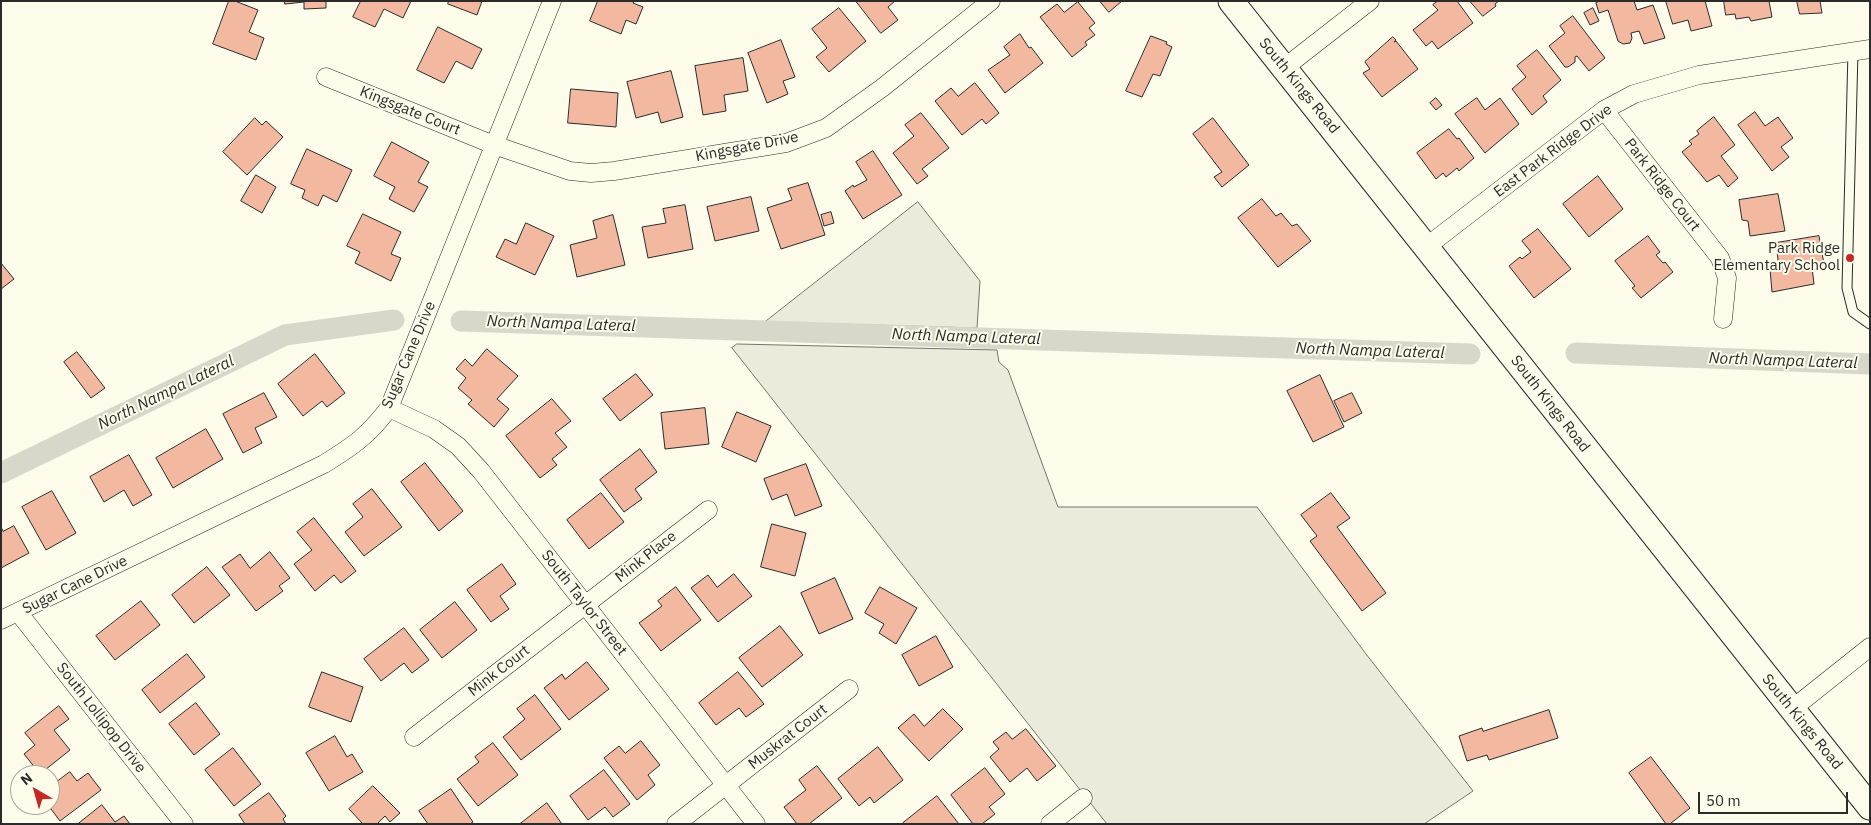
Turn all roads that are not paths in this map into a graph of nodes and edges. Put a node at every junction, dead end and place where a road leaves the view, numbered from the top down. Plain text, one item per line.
1 (552, 1) edge
2 (991, 1) edge
3 (1231, 1) edge
4 (1370, 1) edge
5 (1861, 50) edge
6 (1284, 68) junction
7 (326, 77) dead end
8 (1604, 110) junction
9 (494, 145) junction
10 (1426, 247) junction
11 (1723, 319) dead end
12 (1870, 324) edge
13 (389, 408) junction
14 (708, 510) dead end
15 (585, 605) junction
16 (18, 612) junction
17 (1, 620) edge
18 (1870, 647) edge
19 (849, 689) dead end
20 (1792, 709) junction
21 (414, 737) dead end
22 (726, 785) junction
23 (1083, 798) dead end
24 (1870, 807) edge
25 (184, 824) edge
26 (676, 824) edge
27 (756, 824) edge
28 (1050, 824) edge

1 - 9 street, Sugar Cane Drive
2 - 9 street, Kingsgate Drive
3 - 6 main road, South Kings Road
4 - 6 street
5 - 8 street, East Park Ridge Drive
5 - 12 lane
6 - 10 main road, South Kings Road
7 - 9 street, Kingsgate Court
8 - 10 street, East Park Ridge Drive
8 - 11 street, Park Ridge Court
9 - 13 street, Sugar Cane Drive
10 - 20 main road, South Kings Road
13 - 15 street, South Taylor Street
13 - 16 street, Sugar Cane Drive
14 - 15 street, Mink Place
15 - 21 street, Mink Court
15 - 22 street, South Taylor Street
16 - 17 street, Sugar Cane Drive
16 - 25 street, South Lollipop Drive
18 - 20 street
19 - 22 street, Muskrat Court
20 - 24 main road, South Kings Road
22 - 26 street, Muskrat Court
22 - 27 street, South Taylor Street
23 - 28 street

